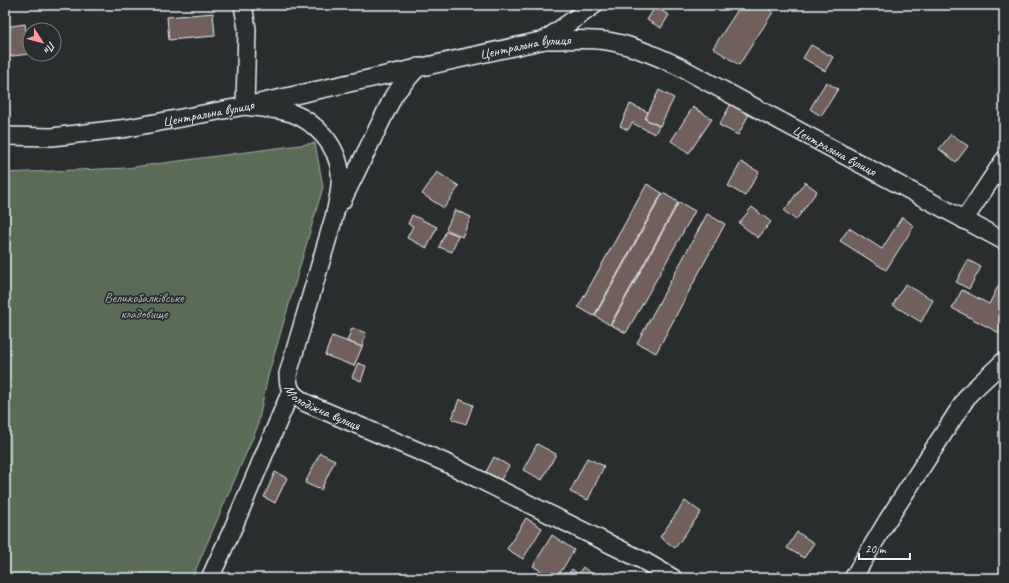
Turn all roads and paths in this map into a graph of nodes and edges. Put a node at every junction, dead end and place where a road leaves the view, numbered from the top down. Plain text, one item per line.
1 (243, 5) edge
2 (594, 5) edge
3 (545, 40) junction
4 (418, 67) junction
5 (245, 106) junction
6 (5, 136) edge
7 (1004, 160) edge
8 (334, 217) junction
9 (964, 220) junction
10 (1004, 241) edge
11 (1004, 361) edge
12 (291, 391) junction
13 (210, 578) edge
14 (673, 578) edge
15 (853, 578) edge

1 - 5 street
2 - 3 street
3 - 4 street, Центральна вулиця
3 - 9 street, Центральна вулиця
4 - 5 street, Центральна вулиця
4 - 8 street
5 - 6 street, Центральна вулиця
5 - 8 street, Молодіжна вулиця
7 - 9 street
8 - 12 street, Молодіжна вулиця
9 - 10 street, Центральна вулиця
11 - 15 street
12 - 13 street
12 - 14 street, Молодіжна вулиця

